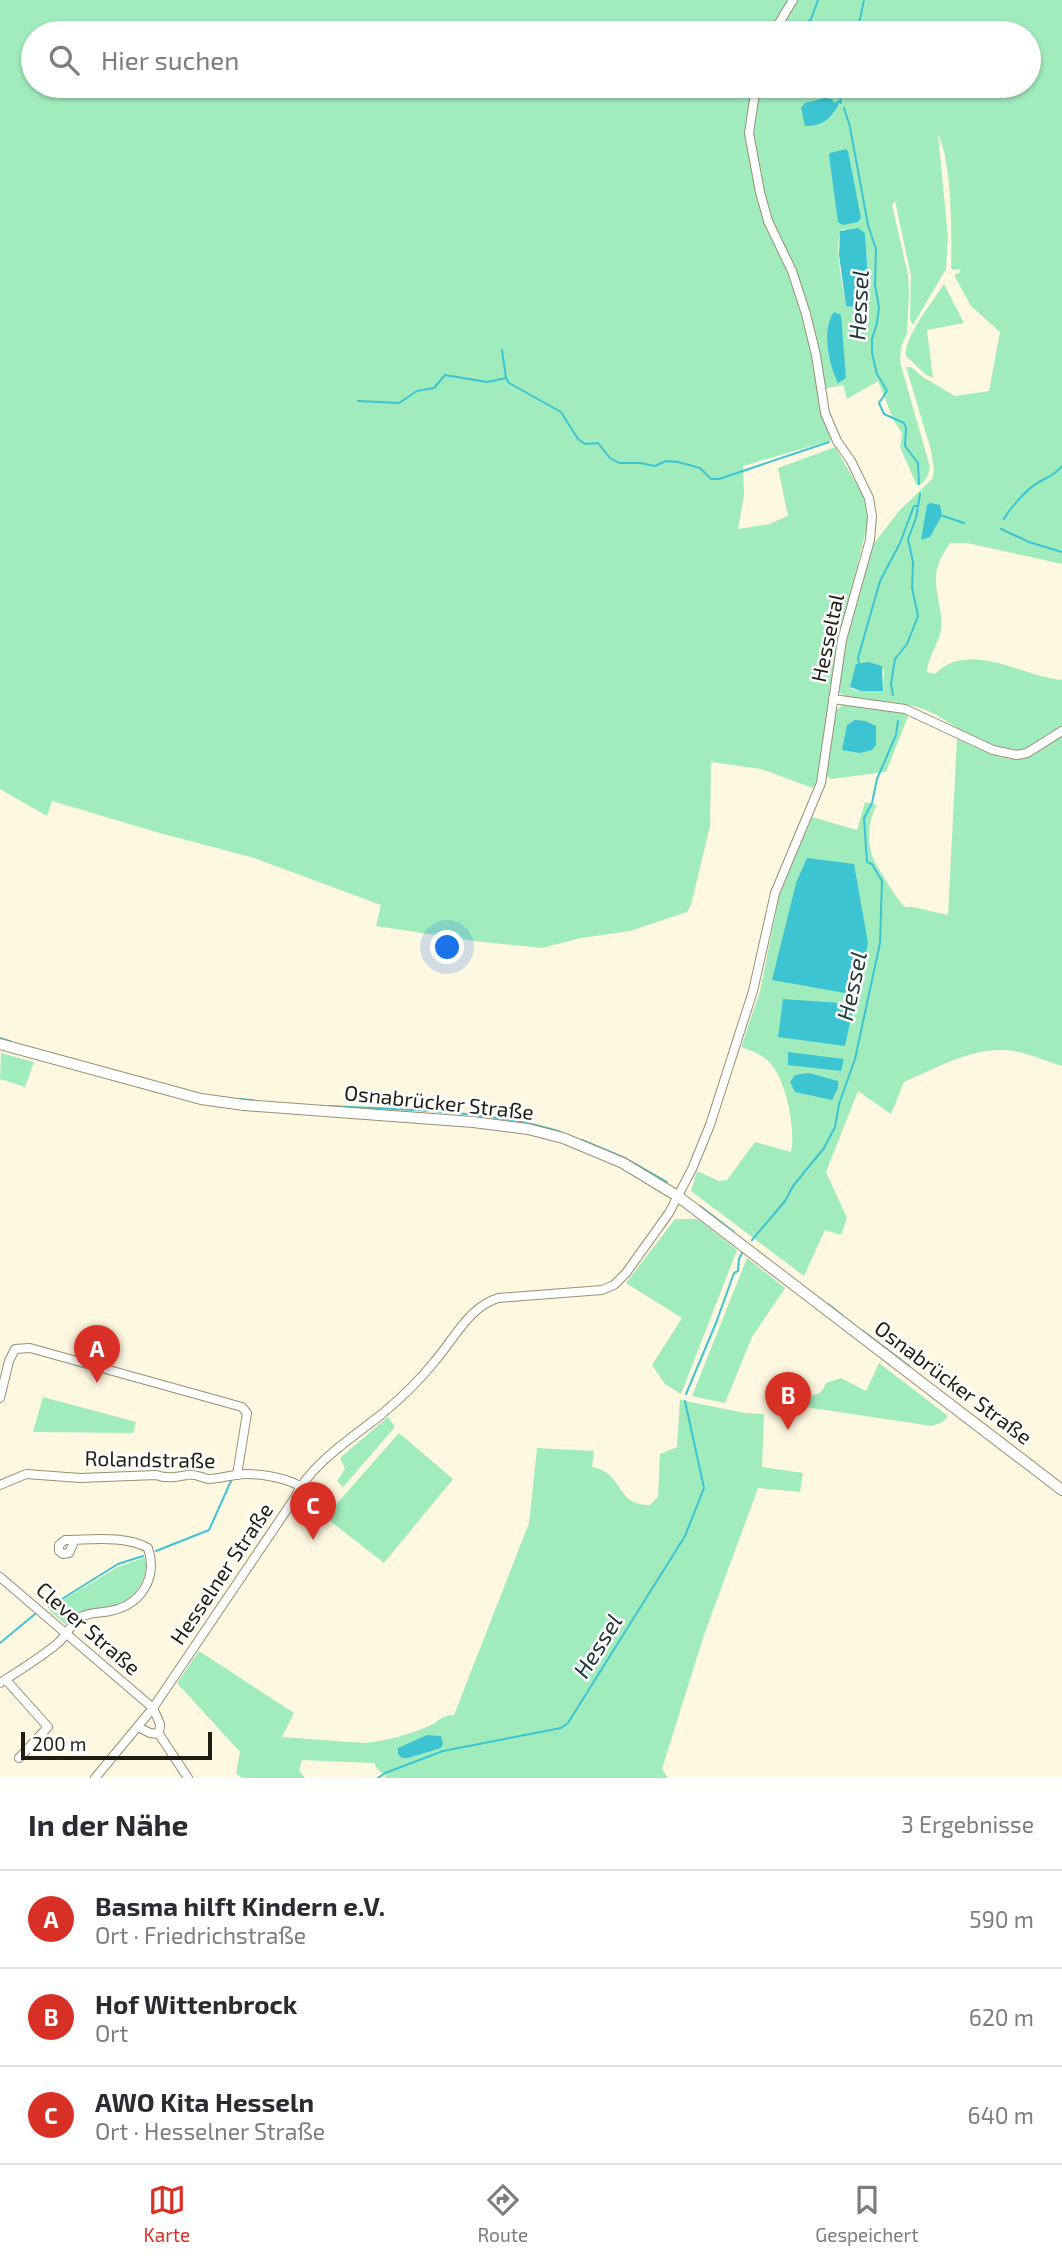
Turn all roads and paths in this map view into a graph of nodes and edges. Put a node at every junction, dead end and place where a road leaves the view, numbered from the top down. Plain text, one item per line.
1 (793, 0) edge
2 (780, 21) edge
3 (754, 98) edge
4 (833, 699) junction
5 (1062, 732) edge
6 (0, 1044) edge
7 (678, 1197) junction
8 (4, 1360) edge
9 (0, 1398) edge
10 (237, 1475) junction
11 (0, 1485) edge
12 (300, 1486) junction
13 (1062, 1490) edge
14 (75, 1541) dead end
15 (0, 1577) edge
16 (67, 1634) junction
17 (3, 1681) edge
18 (153, 1708) junction
19 (138, 1727) junction
20 (159, 1734) junction
21 (19, 1758) dead end
22 (95, 1778) edge
23 (188, 1778) edge

1 - 2 street
3 - 4 street, Hesseltal
4 - 5 street
4 - 7 street, Hesseltal
6 - 7 main road, Osnabrücker Straße
7 - 12 street, Hesselner Straße
7 - 13 main road, Osnabrücker Straße
8 - 9 street
8 - 10 street
10 - 11 street, Rolandstraße
10 - 12 street, Rolandstraße
12 - 18 street, Hesselner Straße
14 - 16 street
15 - 16 street, Clever Straße
16 - 17 street
16 - 18 street, Clever Straße
17 - 21 street
18 - 19 street, Hesselner Straße
18 - 20 street
19 - 20 street
19 - 22 street, Hesselner Straße
20 - 23 street

